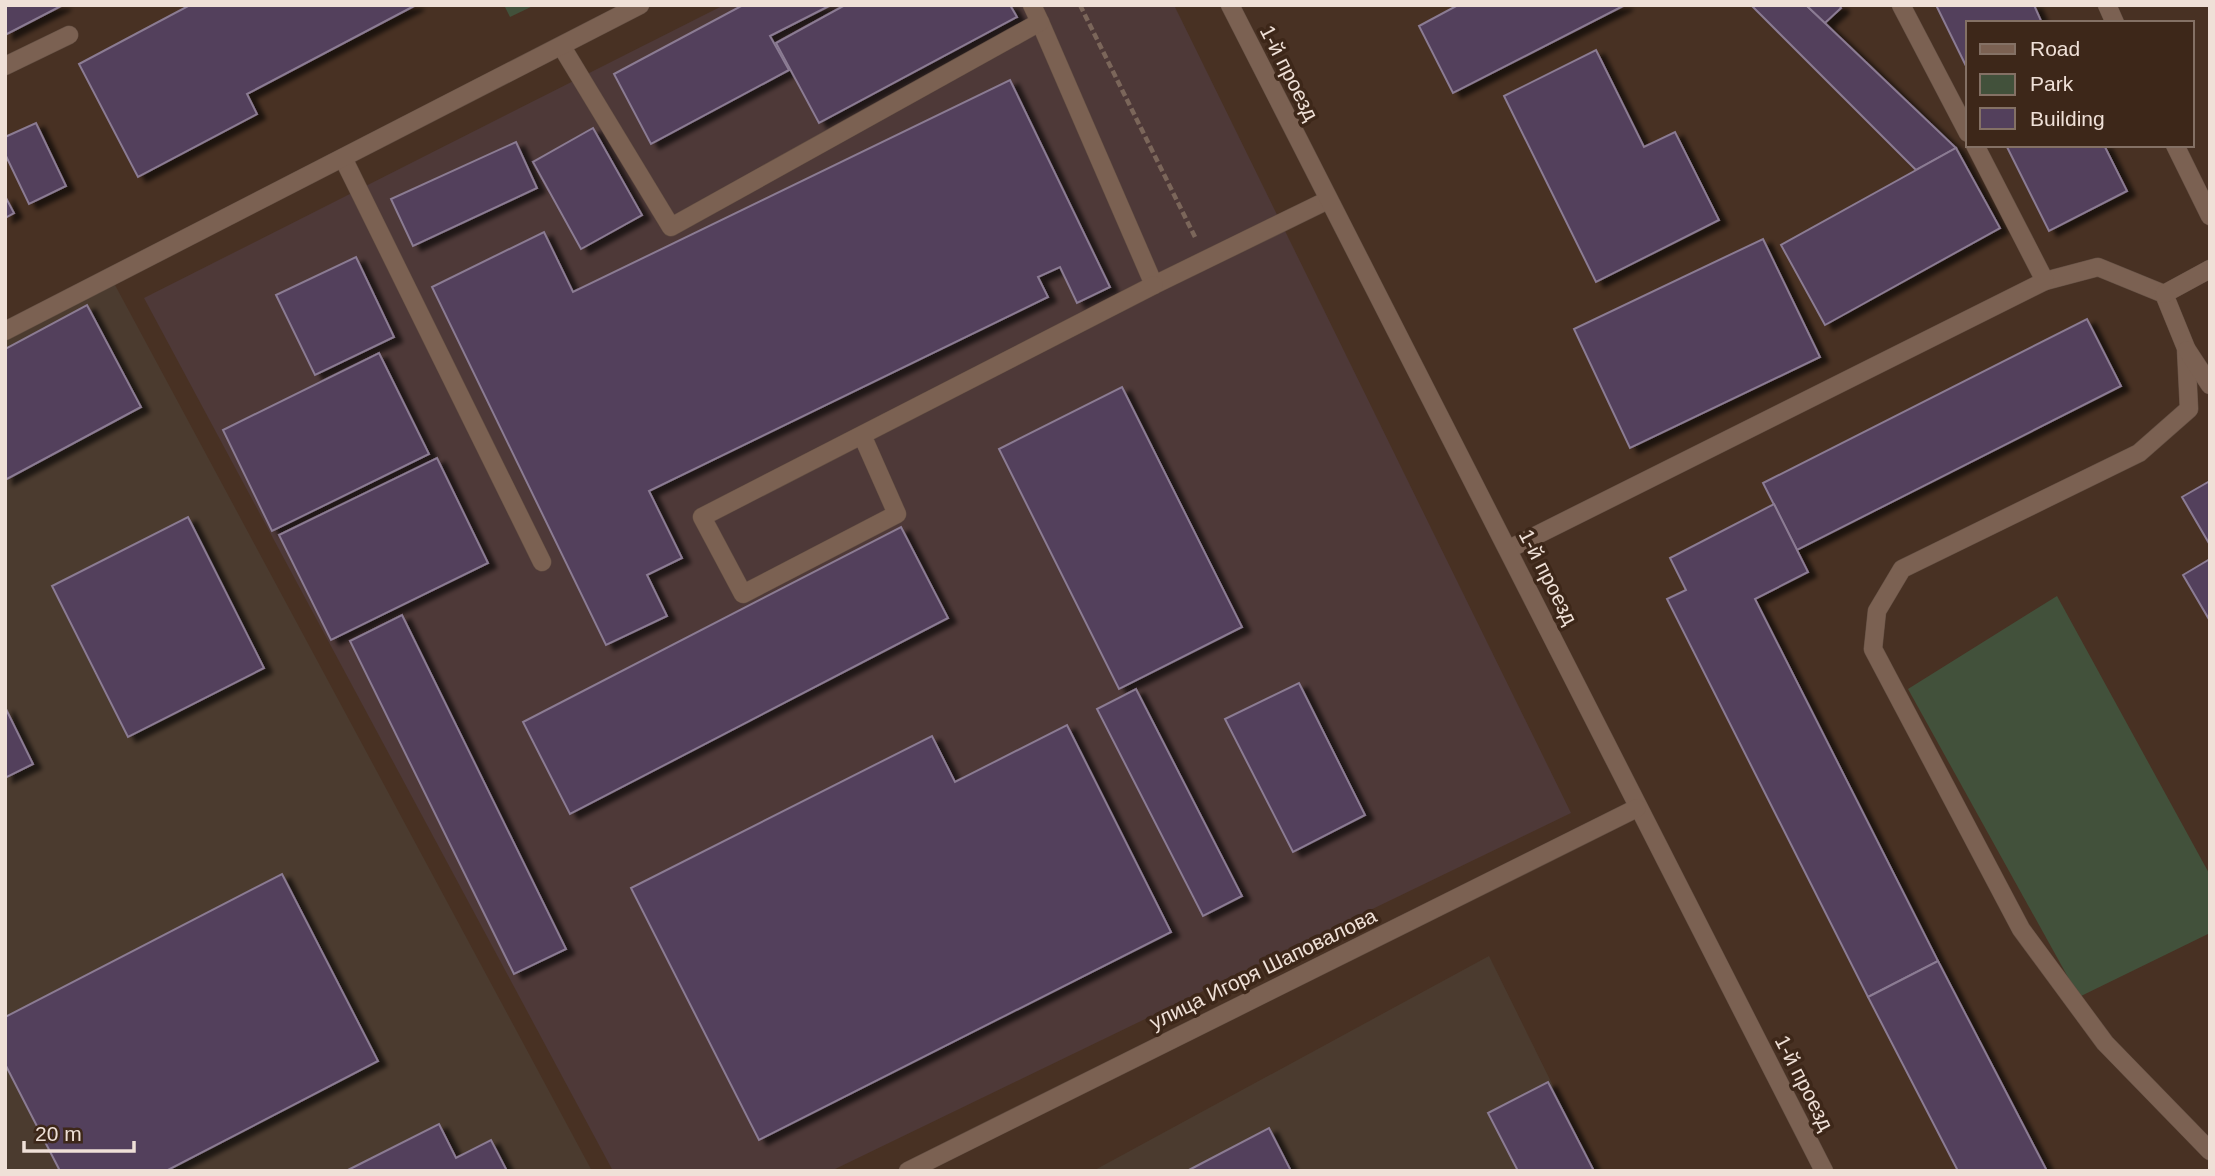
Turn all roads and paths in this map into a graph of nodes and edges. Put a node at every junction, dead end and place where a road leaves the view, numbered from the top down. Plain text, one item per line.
1 (640, 5) edge
2 (1032, 5) edge
3 (1080, 5) edge
4 (1230, 5) edge
5 (1901, 5) edge
6 (2106, 5) edge
7 (2114, 21) edge
8 (1040, 22) junction
9 (69, 35) dead end
10 (562, 47) junction
11 (5, 66) edge
12 (1966, 129) edge
13 (1976, 147) edge
14 (2176, 147) edge
15 (343, 158) junction
16 (1328, 200) junction
17 (2210, 216) edge
18 (1206, 259) junction
19 (2210, 269) edge
20 (2045, 281) junction
21 (1154, 285) junction
22 (2164, 294) junction
23 (5, 331) edge
24 (2186, 348) junction
25 (2210, 385) edge
26 (862, 435) junction
27 (1509, 549) junction
28 (542, 562) dead end
29 (1637, 808) junction
30 (2210, 1151) edge
31 (908, 1171) edge
32 (1824, 1171) edge

1 - 10 street
2 - 8 street
3 - 18 path
4 - 16 street, 1-й проезд
5 - 12 street
6 - 7 street
8 - 10 street
8 - 21 street
9 - 11 street
10 - 15 street
13 - 20 street
14 - 17 street
15 - 23 street
15 - 28 street
16 - 18 street
16 - 27 street, 1-й проезд
18 - 21 street
19 - 22 street
20 - 22 street
20 - 27 street
21 - 26 street
22 - 24 street
24 - 25 street
24 - 30 street
26 - 26 street
27 - 29 street, 1-й проезд
29 - 31 street, улица Игоря Шаповалова
29 - 32 street, 1-й проезд

